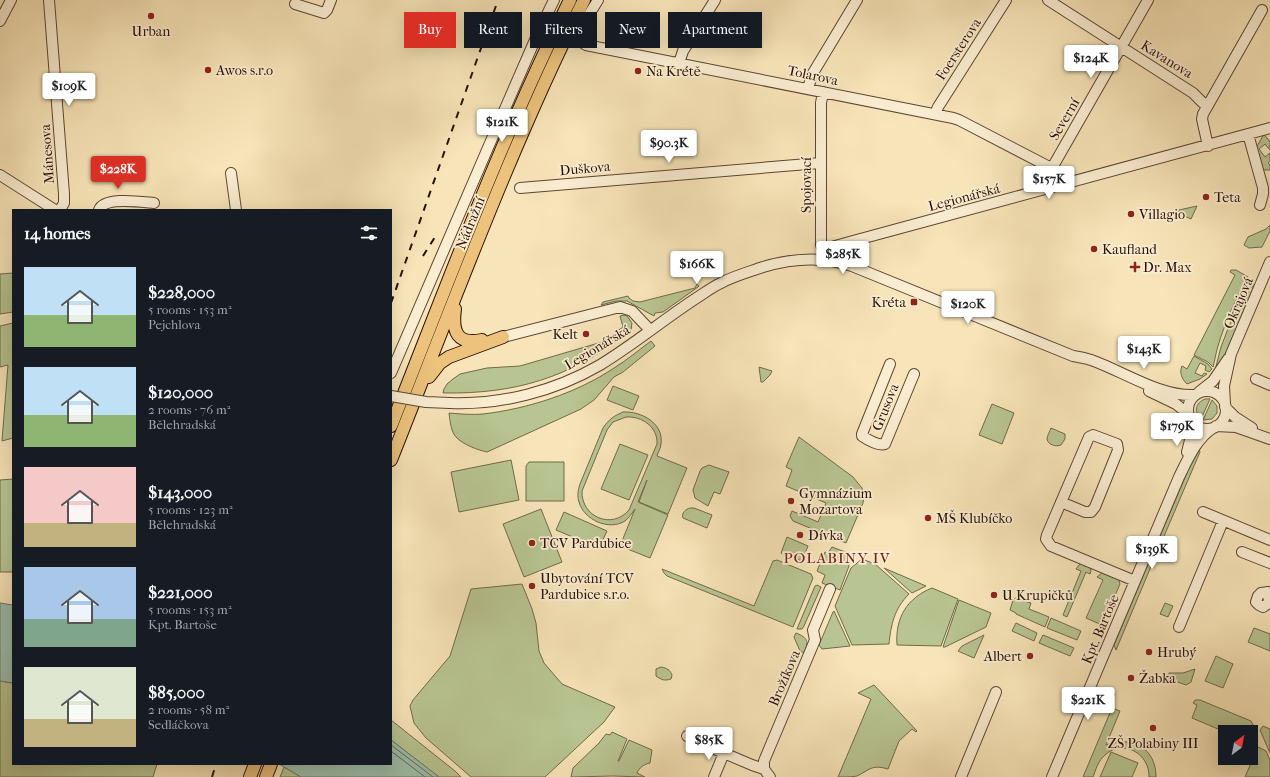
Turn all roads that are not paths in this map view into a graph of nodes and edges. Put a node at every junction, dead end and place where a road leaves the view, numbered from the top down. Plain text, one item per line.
1 (11, 0) edge
2 (49, 0) edge
3 (331, 0) edge
4 (554, 0) edge
5 (570, 0) edge
6 (584, 0) edge
7 (598, 0) edge
8 (715, 0) edge
9 (857, 0) edge
10 (1006, 0) edge
11 (1048, 0) edge
12 (1148, 0) edge
13 (295, 4) dead end
14 (1262, 10) dead end
15 (0, 21) edge
16 (1122, 47) junction
17 (679, 63) junction
18 (808, 88) junction
19 (823, 92) junction
20 (1207, 106) junction
21 (935, 114) junction
22 (1266, 129) edge
23 (1248, 134) junction
24 (1208, 146) junction
25 (820, 163) junction
26 (1052, 168) junction
27 (231, 173) dead end
28 (0, 175) edge
29 (1070, 183) junction
30 (520, 188) dead end
31 (154, 203) dead end
32 (1260, 205) dead end
33 (53, 209) edge
34 (61, 209) edge
35 (99, 209) edge
36 (236, 209) edge
37 (853, 241) junction
38 (1270, 262) edge
39 (852, 266) junction
40 (459, 290) junction
41 (650, 330) junction
42 (503, 337) junction
43 (1231, 354) junction
44 (1073, 356) junction
45 (890, 364) dead end
46 (392, 371) edge
47 (914, 374) dead end
48 (1256, 379) dead end
49 (1270, 385) edge
50 (1197, 394) junction
51 (392, 396) edge
52 (416, 396) junction
53 (1225, 405) junction
54 (1189, 416) junction
55 (392, 423) edge
56 (1215, 427) junction
57 (1270, 438) edge
58 (392, 457) edge
59 (1179, 477) junction
60 (1061, 502) junction
61 (1203, 512) dead end
62 (1223, 521) junction
63 (1270, 540) edge
64 (1242, 552) dead end
65 (1270, 563) edge
66 (1135, 581) junction
67 (830, 589) dead end
68 (1179, 627) dead end
69 (996, 692) dead end
70 (687, 736) dead end
71 (724, 753) junction
72 (255, 765) edge
73 (271, 765) edge
74 (763, 771) edge
75 (250, 777) edge
76 (266, 777) edge
77 (714, 777) edge
78 (961, 777) edge
79 (1052, 777) edge

1 - 15 street
2 - 34 street, Mánesova
3 - 13 street
4 - 46 street
5 - 55 main road, Nádražní
6 - 40 main road, Nádražní
7 - 17 street, Tolarova
8 - 17 street
9 - 18 street
10 - 21 street, Foersterova
11 - 16 street, Kavanova
12 - 16 street, Severní
14 - 20 street
16 - 20 street, Kavanova
16 - 26 street, Severní
17 - 18 street, Tolarova
18 - 19 street, Tolarova
19 - 21 street, Tolarova
19 - 25 street, Spojovací
20 - 24 street
21 - 26 street, Tolarova
22 - 23 street, Legionářská
23 - 24 street, Legionářská
23 - 32 street
24 - 29 street, Legionářská
25 - 30 street, Duškova
25 - 37 street, Spojovací
26 - 29 street, Tolarova
27 - 36 street
28 - 33 street
29 - 37 street, Legionářská
31 - 35 street
37 - 39 street
38 - 43 street, Okrajová
39 - 41 street, Legionářská
39 - 44 street, Legionářská
40 - 42 main road
40 - 52 main road, Nádražní
41 - 42 street, Legionářská
41 - 51 street, Legionářská, bridge
42 - 52 main road
43 - 50 street, Okrajová
43 - 53 street, Okrajová
44 - 50 street
44 - 54 street
45 - 47 street, Grusova
48 - 49 street
50 - 53 street
50 - 54 street
52 - 58 main road, Nádražní
53 - 56 street
53 - 57 street
54 - 56 street
54 - 59 street, Kpt. Bartoše
56 - 57 street
56 - 59 street, Kpt. Bartoše
59 - 66 street, Kpt. Bartoše
60 - 60 street, Kpt. Bartoše
60 - 66 street, Kpt. Bartoše
61 - 62 street
62 - 63 street
62 - 68 street
64 - 65 street
66 - 79 street, Kpt. Bartoše
67 - 74 street, Brožíkova
69 - 78 street
70 - 71 street
71 - 74 street
71 - 77 street
72 - 75 main road
73 - 76 main road

